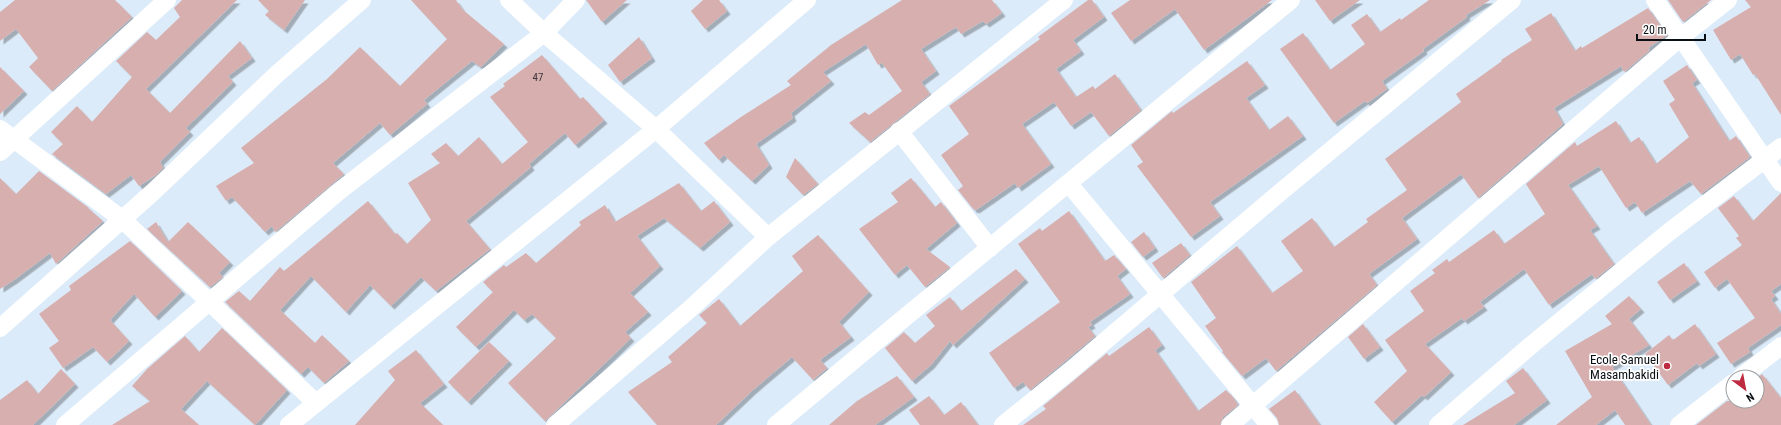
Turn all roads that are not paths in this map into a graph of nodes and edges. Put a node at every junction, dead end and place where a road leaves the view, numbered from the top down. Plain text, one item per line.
1 (167, 0) edge
2 (362, 0) edge
3 (509, 0) edge
4 (576, 0) edge
5 (806, 0) edge
6 (1064, 0) edge
7 (1291, 0) edge
8 (1512, 0) edge
9 (1655, 0) edge
10 (1728, 0) edge
11 (544, 33) junction
12 (1680, 37) junction
13 (0, 129) edge
14 (656, 130) junction
15 (899, 131) junction
16 (14, 140) junction
17 (1781, 147) edge
18 (0, 152) edge
19 (1766, 160) junction
20 (1781, 183) edge
21 (1069, 184) junction
22 (122, 220) junction
23 (768, 236) junction
24 (990, 248) junction
25 (1159, 295) junction
26 (209, 302) junction
27 (0, 328) edge
28 (1781, 346) edge
29 (1751, 369) edge
30 (1725, 389) edge
31 (316, 403) junction
32 (1252, 406) junction
33 (65, 425) edge
34 (289, 425) edge
35 (555, 425) edge
36 (776, 425) edge
37 (1003, 425) edge
38 (1230, 425) edge
39 (1269, 425) edge
40 (1438, 425) edge
41 (1679, 425) edge

1 - 16 street
2 - 22 street
3 - 11 street
4 - 11 street
5 - 14 street
6 - 15 street
7 - 21 street
8 - 25 street
9 - 12 street
10 - 12 street
11 - 14 street
11 - 26 street
12 - 19 street
12 - 32 street
13 - 16 street
14 - 23 street
14 - 31 street
15 - 23 street
15 - 24 street
16 - 18 street
16 - 22 street
17 - 19 street
19 - 20 street
19 - 40 street
21 - 24 street
21 - 25 street
22 - 26 street
22 - 27 street
23 - 35 street
24 - 36 street
25 - 32 street
25 - 37 street
26 - 31 street
26 - 33 street
28 - 29 street
30 - 41 street
31 - 34 street
32 - 38 street
32 - 39 street

